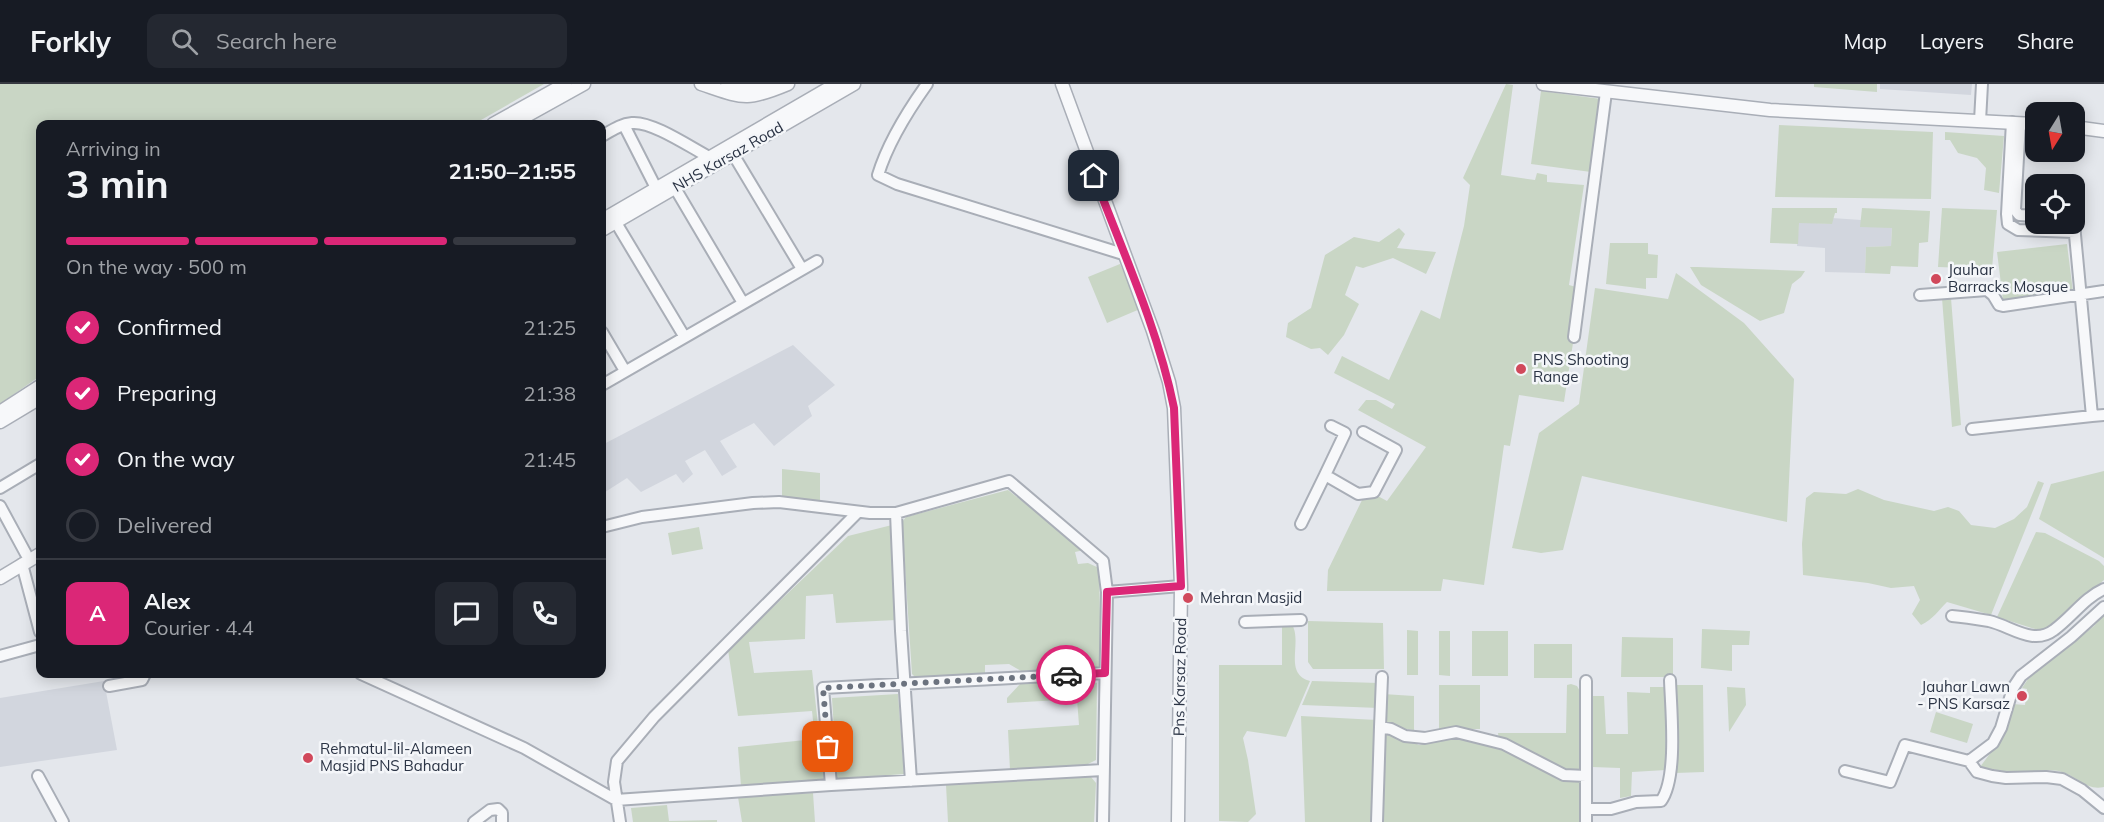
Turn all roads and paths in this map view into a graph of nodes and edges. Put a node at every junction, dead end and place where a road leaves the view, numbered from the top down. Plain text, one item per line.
1 (565, 84) edge
2 (584, 84) edge
3 (701, 84) edge
4 (721, 84) edge
5 (788, 84) edge
6 (836, 84) edge
7 (854, 84) edge
8 (927, 84) edge
9 (1062, 84) edge
10 (1543, 84) edge
11 (1982, 84) edge
12 (1606, 92) junction
13 (500, 120) edge
14 (519, 120) edge
15 (1980, 121) junction
16 (2016, 122) junction
17 (2025, 123) edge
18 (624, 125) junction
19 (2085, 128) edge
20 (2104, 131) edge
21 (606, 134) edge
22 (731, 150) junction
23 (709, 158) junction
24 (666, 188) junction
25 (2025, 215) edge
26 (609, 219) edge
27 (2025, 230) edge
28 (2074, 234) edge
29 (1124, 254) junction
30 (817, 261) dead end
31 (802, 269) junction
32 (2104, 291) edge
33 (2079, 294) junction
34 (1920, 295) dead end
35 (743, 303) junction
36 (684, 336) junction
37 (1574, 337) dead end
38 (606, 339) edge
39 (625, 371) junction
40 (606, 383) edge
41 (36, 389) edge
42 (36, 400) edge
43 (0, 412) edge
44 (2104, 415) edge
45 (2092, 416) junction
46 (0, 422) edge
47 (1331, 426) dead end
48 (1972, 429) dead end
49 (1363, 432) dead end
50 (36, 466) edge
51 (1324, 475) junction
52 (0, 488) edge
53 (0, 506) edge
54 (858, 512) junction
55 (896, 513) junction
56 (1301, 524) dead end
57 (606, 526) edge
58 (36, 549) edge
59 (36, 555) edge
60 (24, 559) junction
61 (0, 569) edge
62 (0, 578) edge
63 (1181, 586) junction
64 (2104, 589) edge
65 (1107, 592) junction
66 (2104, 607) edge
67 (36, 614) edge
68 (1952, 615) dead end
69 (1301, 620) dead end
70 (1245, 622) dead end
71 (36, 646) edge
72 (0, 656) edge
73 (1105, 673) junction
74 (1382, 677) dead end
75 (143, 678) edge
76 (369, 678) edge
77 (1670, 680) dead end
78 (1586, 681) dead end
79 (905, 684) junction
80 (109, 687) dead end
81 (1380, 727) junction
82 (1969, 761) junction
83 (1103, 770) junction
84 (1845, 771) dead end
85 (38, 776) dead end
86 (1586, 776) junction
87 (912, 781) junction
88 (831, 785) junction
89 (2104, 793) edge
90 (2091, 797) junction
91 (616, 801) junction
92 (2104, 808) edge
93 (1586, 809) junction
94 (63, 822) edge
95 (474, 822) edge
96 (502, 822) edge
97 (620, 822) edge
98 (1103, 822) edge
99 (1178, 822) edge
100 (1377, 822) edge
101 (1586, 822) edge

1 - 13 street
2 - 14 street
3 - 5 street
4 - 5 street
6 - 22 street, NHS Karsaz Road
7 - 22 street, NHS Karsaz Road
8 - 29 street
9 - 29 street, Pns Karsaz Road
10 - 12 street
11 - 15 street
12 - 15 street
12 - 37 street
15 - 16 street
16 - 17 street
16 - 25 street
16 - 27 street
18 - 21 street
18 - 23 street
18 - 24 street
19 - 20 street
22 - 23 street, NHS Karsaz Road
22 - 24 street, NHS Karsaz Road
22 - 31 street
23 - 24 street, NHS Karsaz Road
24 - 26 street, NHS Karsaz Road
24 - 35 street
26 - 36 street
28 - 33 street
29 - 63 street, Pns Karsaz Road
30 - 31 street
31 - 35 street
32 - 33 street
33 - 34 street
33 - 45 street
35 - 36 street
36 - 39 street
38 - 39 street
39 - 40 street
41 - 43 street
42 - 46 street
44 - 45 street
45 - 48 street
47 - 51 street
49 - 51 street
50 - 52 street
51 - 56 street
53 - 60 street
54 - 55 street
54 - 57 street
54 - 91 street
55 - 65 street
55 - 79 street
58 - 60 street
59 - 60 street
60 - 61 street
60 - 62 street
60 - 67 street
63 - 65 street
63 - 99 street, Pns Karsaz Road
64 - 68 street
65 - 73 street
66 - 82 street
69 - 70 street
71 - 72 street
73 - 79 street
73 - 83 street
74 - 81 street
75 - 80 street
76 - 91 street
77 - 93 street
78 - 86 street
79 - 87 street
79 - 88 street
81 - 86 street
81 - 100 street
82 - 84 street
82 - 90 street
83 - 87 street
83 - 98 street
85 - 94 street
86 - 93 street
87 - 88 street
88 - 91 street
89 - 90 street
90 - 92 street
91 - 97 street
93 - 101 street
95 - 96 street

